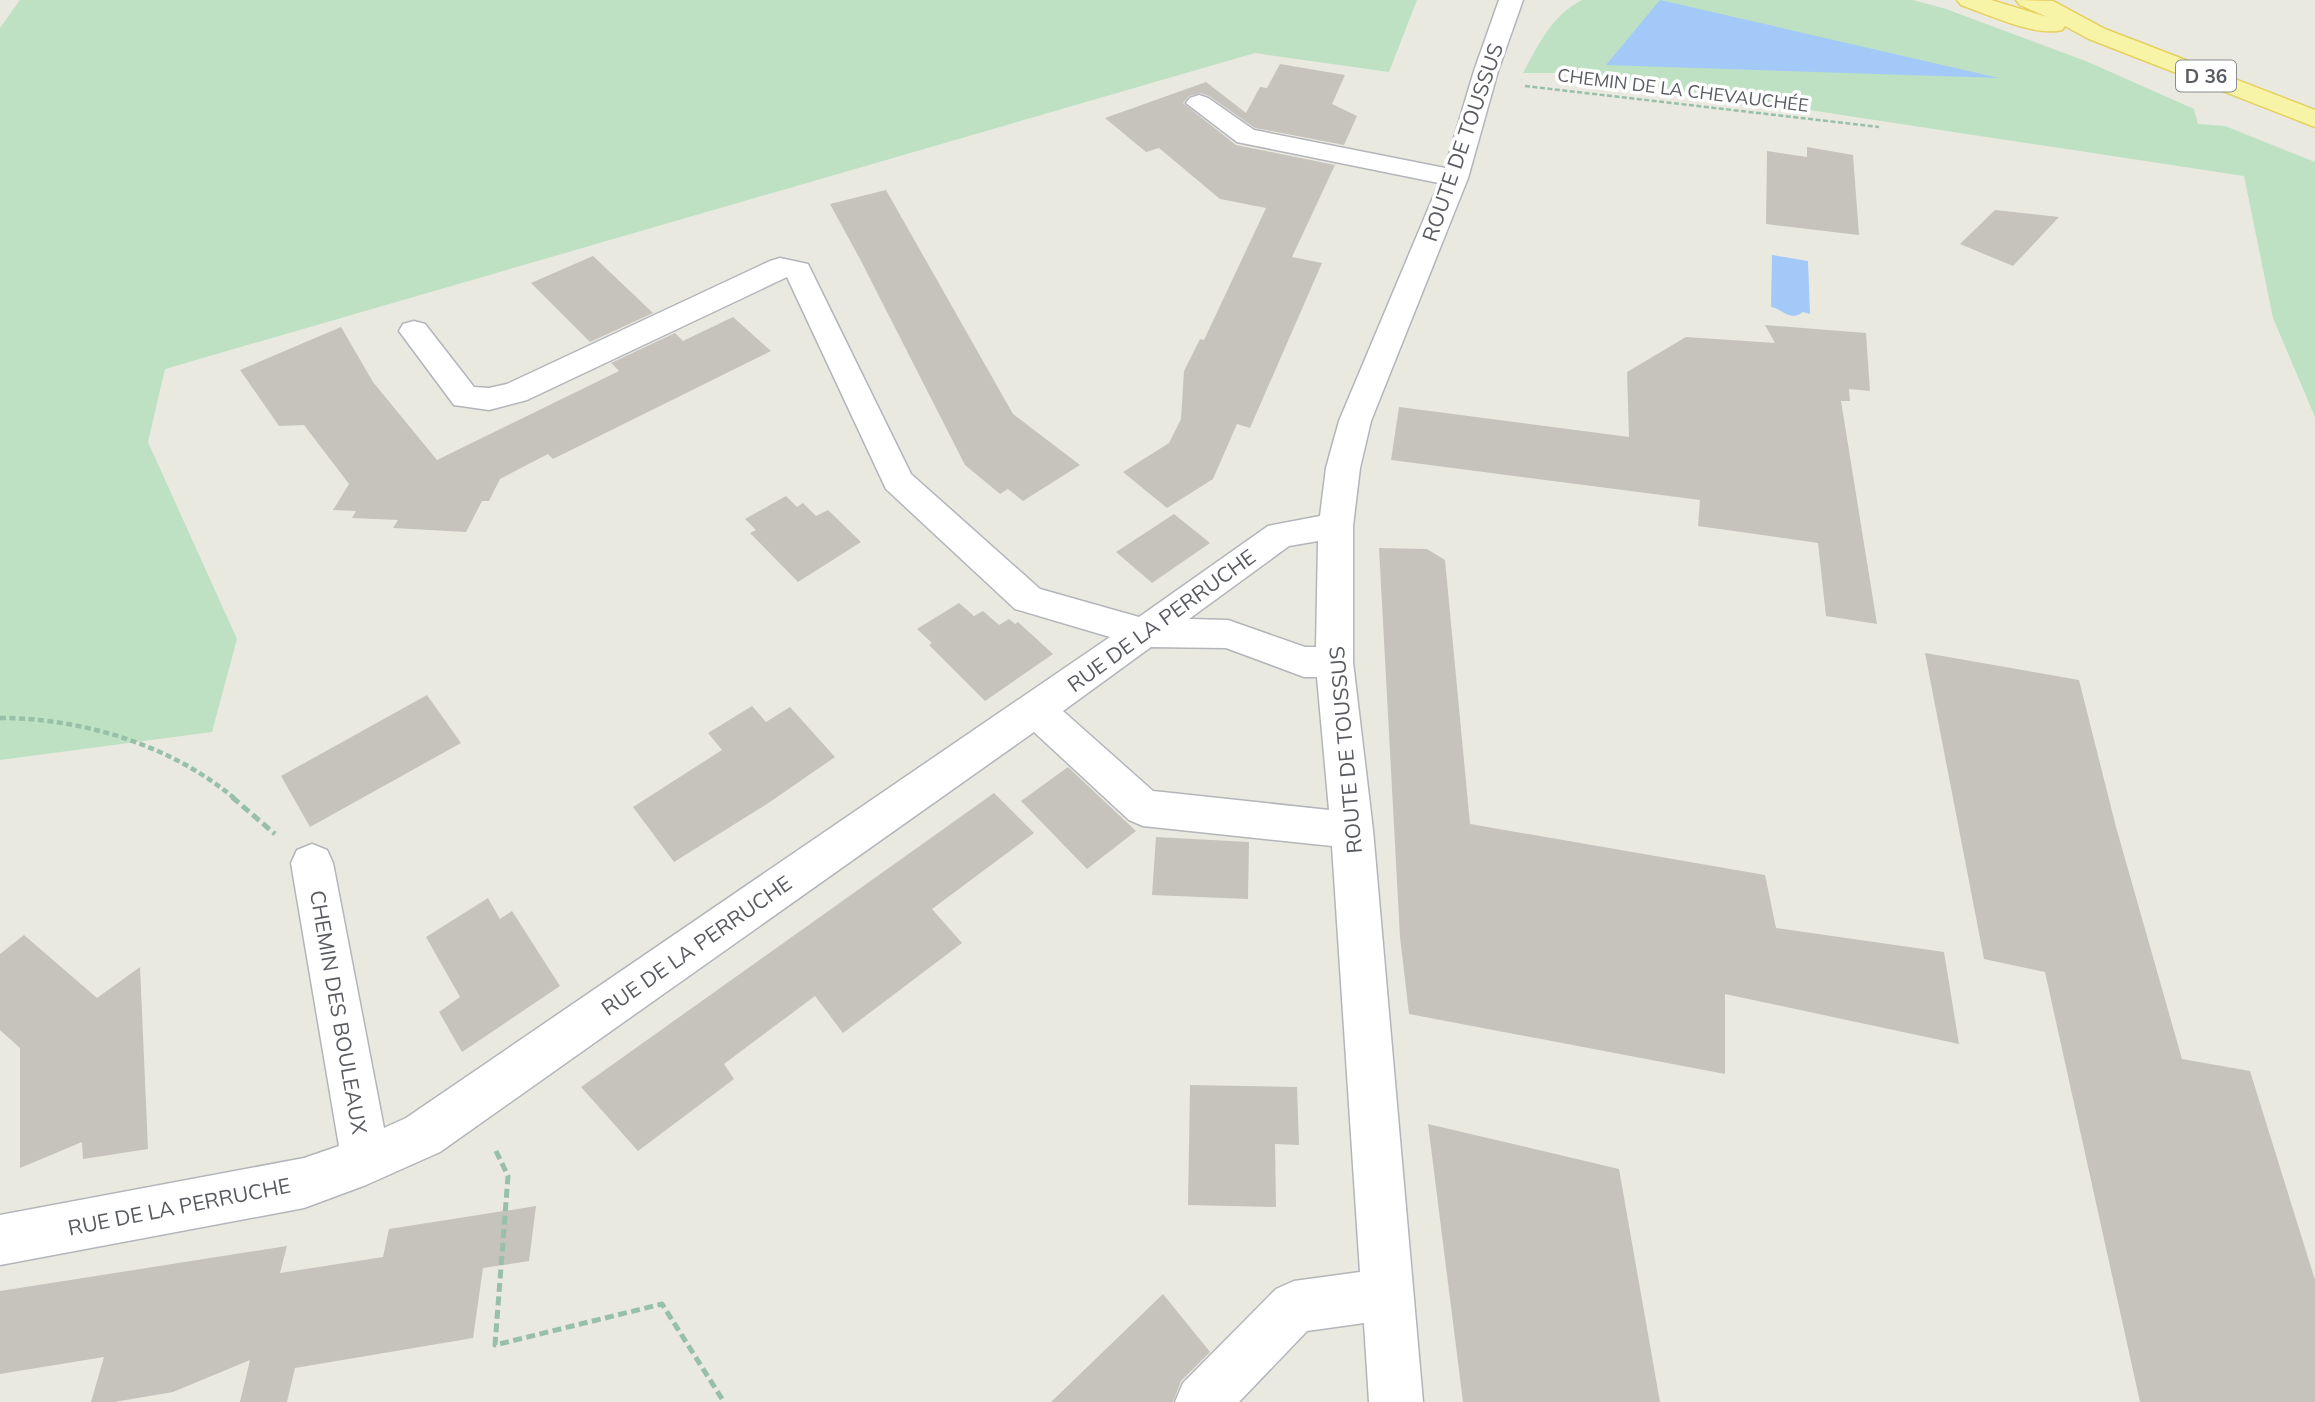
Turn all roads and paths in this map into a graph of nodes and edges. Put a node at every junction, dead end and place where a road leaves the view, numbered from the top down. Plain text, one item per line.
1 (1511, 0) edge
2 (1969, 0) edge
3 (2028, 0) edge
4 (2097, 34) junction
5 (1483, 81) junction
6 (1199, 103) dead end
7 (2315, 119) edge
8 (1879, 127) dead end
9 (1455, 178) junction
10 (414, 331) dead end
11 (1336, 526) junction
12 (1145, 633) junction
13 (1334, 662) junction
14 (1036, 710) junction
15 (0, 718) edge
16 (1352, 830) junction
17 (312, 863) joint
18 (472, 1101) junction
19 (366, 1161) junction
20 (0, 1240) edge
21 (1388, 1294) junction
22 (724, 1402) edge
23 (1202, 1402) edge
24 (1396, 1402) edge

1 - 5 street, ROUTE DE TOUSSUS
2 - 4 main road, D 36
3 - 4 main road, D 36
4 - 7 main road, D 36
5 - 8 path, CHEMIN DE LA CHEVAUCHÉE
5 - 9 street, ROUTE DE TOUSSUS
6 - 9 street
9 - 11 street, ROUTE DE TOUSSUS
10 - 12 street
11 - 12 street, RUE DE LA PERRUCHE
11 - 13 street, ROUTE DE TOUSSUS
12 - 13 street
12 - 14 street, RUE DE LA PERRUCHE
13 - 16 street, ROUTE DE TOUSSUS
14 - 16 street
14 - 18 street, RUE DE LA PERRUCHE
15 - 17 path, CHEMIN DES BOULEAUX
16 - 21 street, ROUTE DE TOUSSUS
17 - 19 street, CHEMIN DES BOULEAUX
18 - 19 street, RUE DE LA PERRUCHE
18 - 22 path
19 - 20 street, RUE DE LA PERRUCHE
21 - 23 street
21 - 24 street, ROUTE DE TOUSSUS

